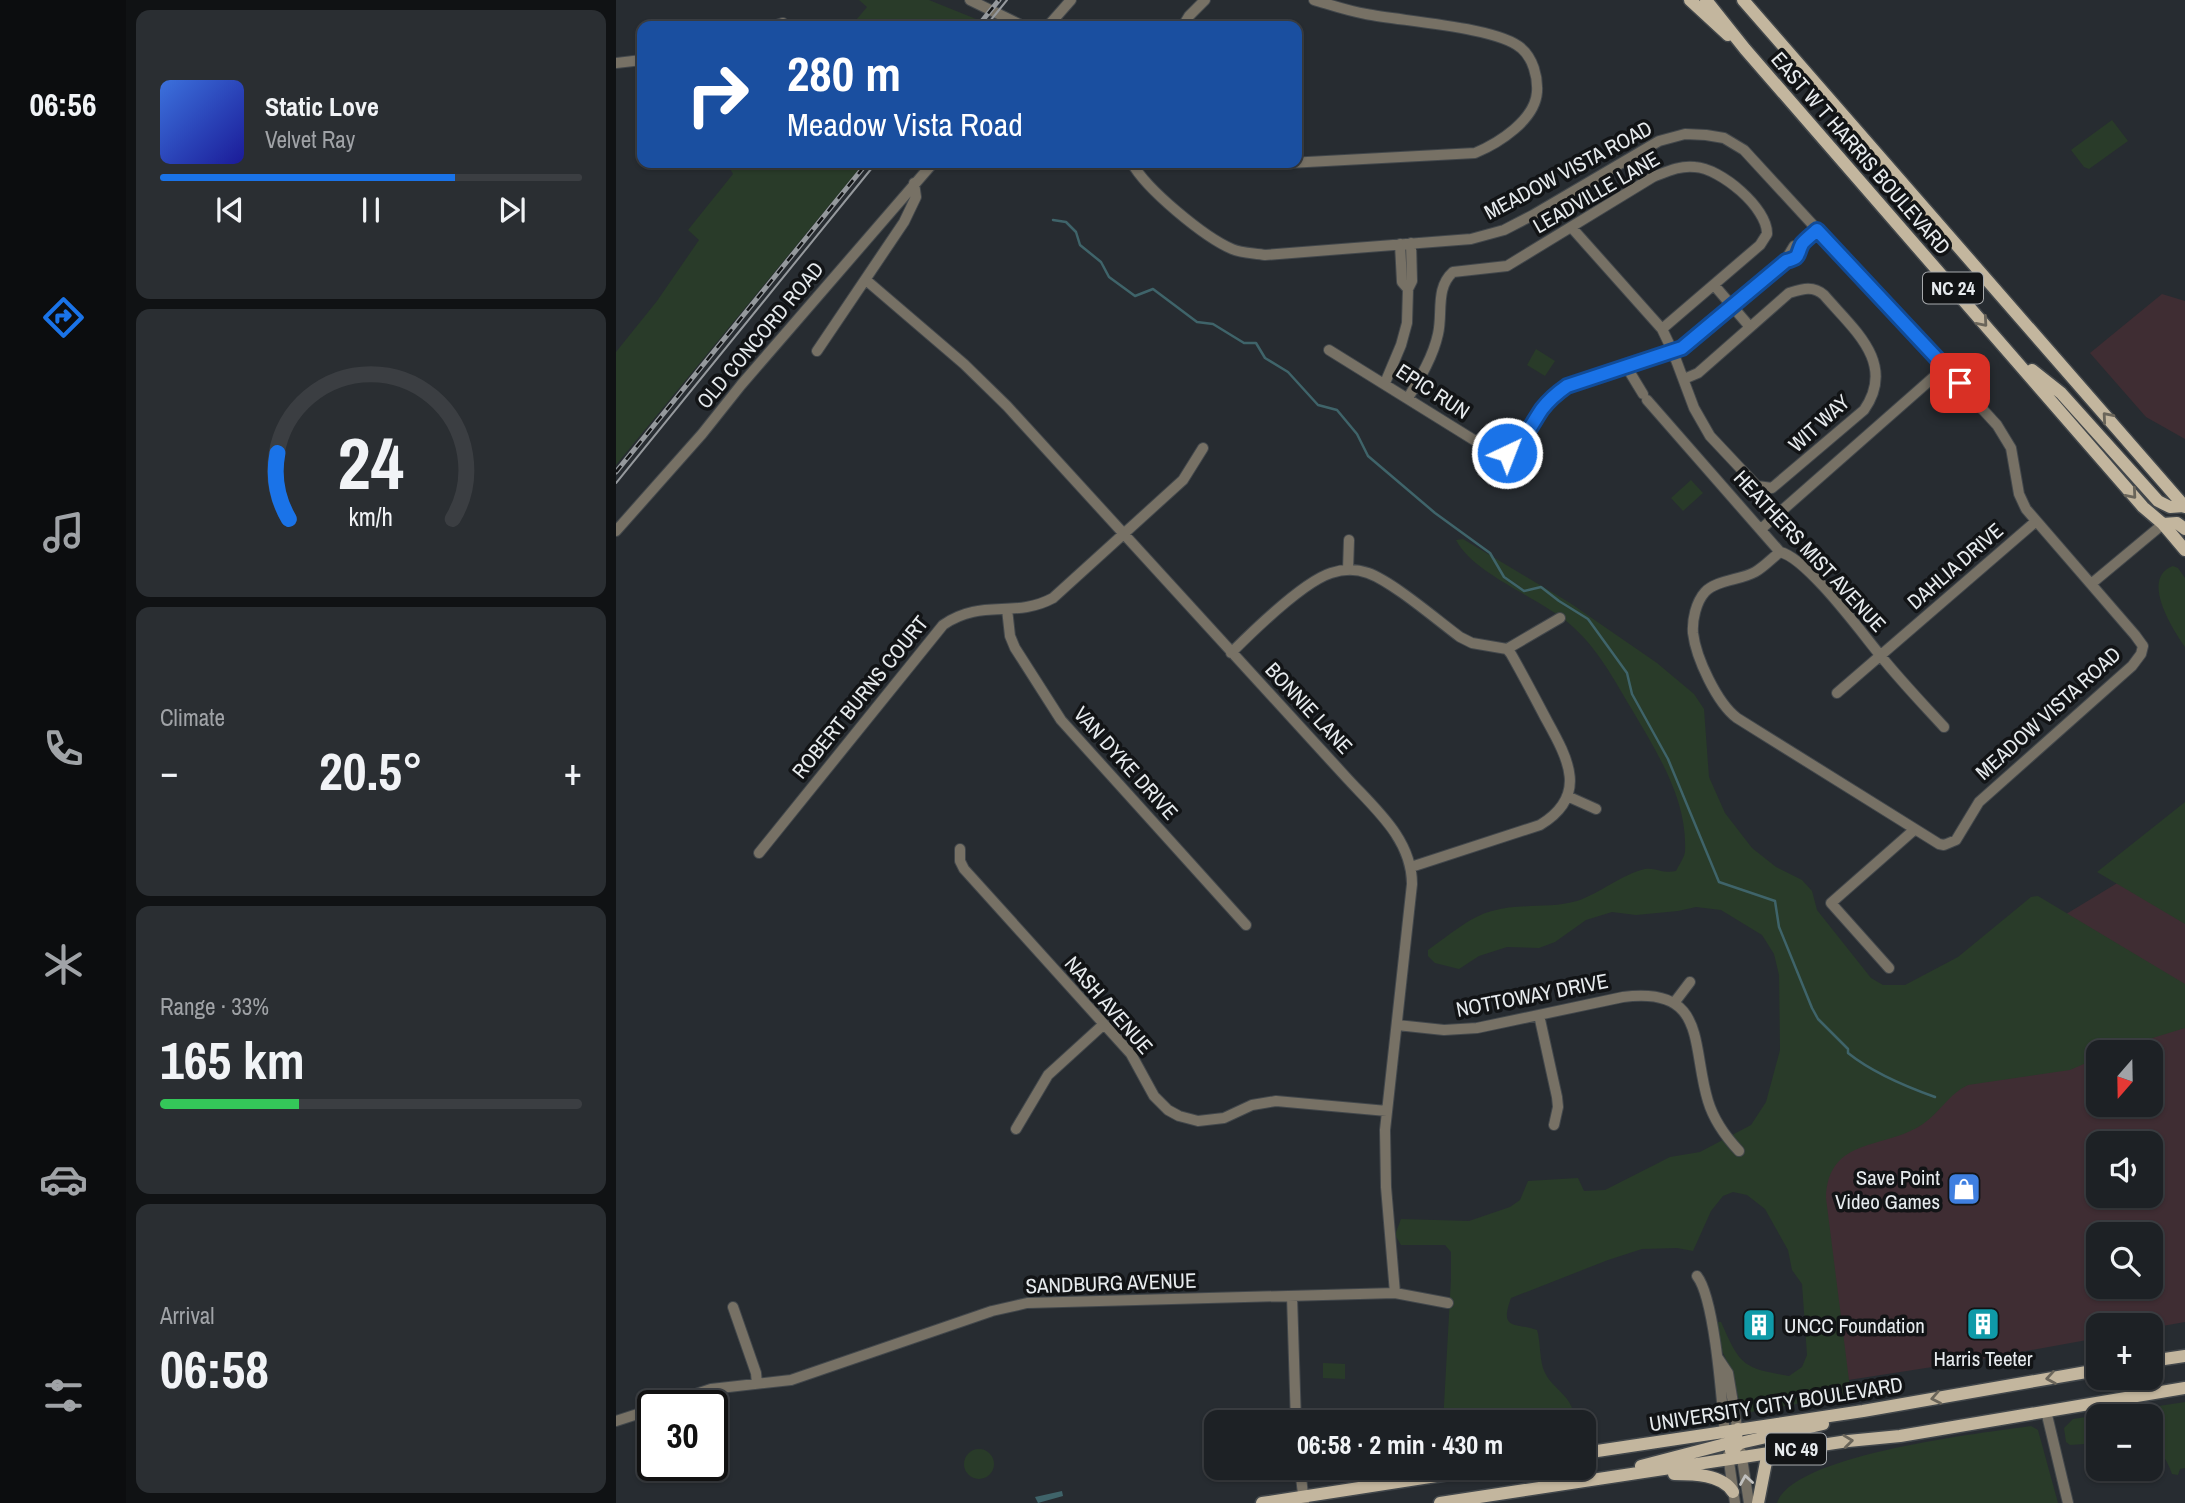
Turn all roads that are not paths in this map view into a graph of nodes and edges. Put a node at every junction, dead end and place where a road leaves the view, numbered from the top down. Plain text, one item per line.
1 (970, 0) edge
2 (1071, 0) edge
3 (1205, 0) edge
4 (1314, 0) edge
5 (1690, 0) edge
6 (1706, 0) edge
7 (1743, 0) edge
8 (1754, 0) edge
9 (1013, 21) edge
10 (1052, 21) edge
11 (1186, 21) edge
12 (1784, 47) junction
13 (1745, 49) junction
14 (637, 61) edge
15 (616, 63) edge
16 (1302, 162) edge
17 (928, 168) edge
18 (1135, 168) edge
19 (914, 183) junction
20 (1572, 228) junction
21 (1817, 230) junction
22 (1406, 244) junction
23 (866, 280) junction
24 (1714, 285) junction
25 (1732, 306) junction
26 (1750, 327) junction
27 (1662, 329) junction
28 (2006, 348) junction
29 (1329, 350) dead end
30 (817, 351) dead end
31 (1673, 352) junction
32 (1626, 366) junction
33 (1945, 367) junction
34 (1684, 379) junction
35 (1385, 383) junction
36 (1408, 398) junction
37 (1203, 448) dead end
38 (2185, 506) edge
39 (2035, 522) junction
40 (2163, 524) junction
41 (1761, 529) junction
42 (2185, 529) edge
43 (616, 531) edge
44 (1124, 535) junction
45 (1349, 540) dead end
46 (2185, 550) edge
47 (1780, 552) junction
48 (1349, 570) junction
49 (2091, 584) junction
50 (1007, 609) junction
51 (1560, 618) dead end
52 (1507, 649) junction
53 (1231, 653) junction
54 (1881, 656) junction
55 (1837, 693) dead end
56 (1944, 727) dead end
57 (1567, 796) junction
58 (1596, 809) dead end
59 (1914, 830) junction
60 (960, 849) dead end
61 (759, 853) dead end
62 (1411, 867) junction
63 (1246, 925) dead end
64 (1889, 968) dead end
65 (1690, 982) dead end
66 (1674, 1003) junction
67 (1539, 1015) junction
68 (1104, 1024) junction
69 (1397, 1026) junction
70 (1387, 1111) junction
71 (1554, 1125) dead end
72 (1016, 1129) dead end
73 (1739, 1151) dead end
74 (1697, 1276) dead end
75 (1395, 1293) junction
76 (1292, 1296) junction
77 (1448, 1303) dead end
78 (733, 1307) dead end
79 (2185, 1356) edge
80 (2163, 1360) edge
81 (2086, 1372) edge
82 (757, 1384) junction
83 (2185, 1388) edge
84 (711, 1390) edge
85 (2146, 1390) edge
86 (2146, 1394) junction
87 (1296, 1410) edge
88 (1863, 1411) junction
89 (2046, 1411) junction
90 (637, 1414) edge
91 (616, 1421) edge
92 (1730, 1435) junction
93 (1740, 1443) junction
94 (1781, 1451) junction
95 (1596, 1452) edge
96 (1742, 1457) junction
97 (1728, 1460) junction
98 (1635, 1474) junction
99 (1301, 1480) edge
100 (1419, 1480) edge
101 (1579, 1482) junction
102 (1734, 1497) edge
103 (1303, 1500) edge
104 (1262, 1503) edge
105 (1440, 1503) edge
106 (1749, 1503) edge
107 (1758, 1503) edge
108 (2068, 1503) edge

1 - 9 street
2 - 10 street
3 - 11 street
4 - 16 street
5 - 13 main road
6 - 13 main road, EAST W T HARRIS BOULEVARD / NC 24
7 - 12 main road, EAST W T HARRIS BOULEVARD / NC 24
8 - 12 main road
38 -> 12 main road, EAST W T HARRIS BOULEVARD / NC 24
13 -> 28 main road, EAST W T HARRIS BOULEVARD / NC 24
14 - 15 street
17 - 19 street, OLD CONCORD ROAD
18 - 22 street, MEADOW VISTA ROAD
19 - 23 street
19 - 43 street, OLD CONCORD ROAD
20 - 24 street, LEADVILLE LANE
20 - 27 street, WIT WAY
20 - 36 street, LEADVILLE LANE
21 - 22 street, MEADOW VISTA ROAD
21 - 25 street, EPIC RUN
21 - 33 street, MEADOW VISTA ROAD
22 - 35 street
23 - 30 street
23 - 44 street, BONNIE LANE
24 - 25 street
24 - 27 street, LEADVILLE LANE
25 - 26 street
25 - 31 street, EPIC RUN
26 - 34 street, WIT WAY
26 - 34 street, WIT WAY
27 - 31 street, WIT WAY
28 - 38 main road
28 -> 40 main road, EAST W T HARRIS BOULEVARD / NC 24
29 - 35 street, EPIC RUN
31 - 32 street, EPIC RUN
31 - 34 street, WIT WAY
32 - 36 street, EPIC RUN
32 - 41 street, HEATHERS MIST AVENUE
33 - 39 street, MEADOW VISTA ROAD
33 - 41 street
35 - 36 street, EPIC RUN
37 - 44 street, ROBERT BURNS COURT
39 - 49 street, MEADOW VISTA ROAD
39 - 54 street, DAHLIA DRIVE
40 - 42 main road
40 - 46 main road, EAST W T HARRIS BOULEVARD / NC 24
40 - 49 street
41 - 47 street, HEATHERS MIST AVENUE
44 - 50 street, ROBERT BURNS COURT
44 - 53 street, BONNIE LANE
45 - 48 street
47 - 54 street, HEATHERS MIST AVENUE
47 - 59 street, MEADOW VISTA ROAD
48 - 52 street
48 - 53 street
49 - 59 street, MEADOW VISTA ROAD
50 - 61 street, ROBERT BURNS COURT
50 - 63 street, VAN DYKE DRIVE
51 - 52 street
52 - 57 street
53 - 62 street, BONNIE LANE
54 - 55 street, DAHLIA DRIVE
54 - 56 street, HEATHERS MIST AVENUE
57 - 58 street
57 - 62 street
59 - 64 street
60 - 68 street, NASH AVENUE
62 - 69 street, BONNIE LANE
65 - 66 street
66 - 67 street, NOTTOWAY DRIVE
66 - 73 street
67 - 69 street, NOTTOWAY DRIVE
67 - 71 street
68 - 70 street, NASH AVENUE
68 - 72 street
69 - 70 street, BONNIE LANE
70 - 75 street, BONNIE LANE
74 - 92 street
75 - 76 street, SANDBURG AVENUE
75 - 77 street, SANDBURG AVENUE
76 - 82 street, SANDBURG AVENUE
76 - 87 street
78 - 82 street
79 - 80 main road
81 -> 88 main road, UNIVERSITY CITY BOULEVARD / NC 49
82 - 84 street, SANDBURG AVENUE
83 - 86 main road, NC 49
85 - 86 street
86 - 89 main road, NC 49
88 - 92 main road, UNIVERSITY CITY BOULEVARD / NC 49
88 - 93 main road
94 -> 89 main road, NC 49
89 - 108 street
90 - 91 street
92 - 93 street
92 - 95 main road, UNIVERSITY CITY BOULEVARD / NC 49
92 - 97 street
92 - 101 main road
93 - 96 street
93 - 97 main road
94 - 96 main road, NC 49
94 - 107 main road, NC 49
96 - 97 main road, NC 49
106 -> 96 street
97 - 98 main road, NC 49
97 - 102 street
98 - 101 main road, NC 49
98 - 102 main road
99 - 103 street
100 - 103 main road
101 - 105 main road, NC 49
103 - 104 main road

